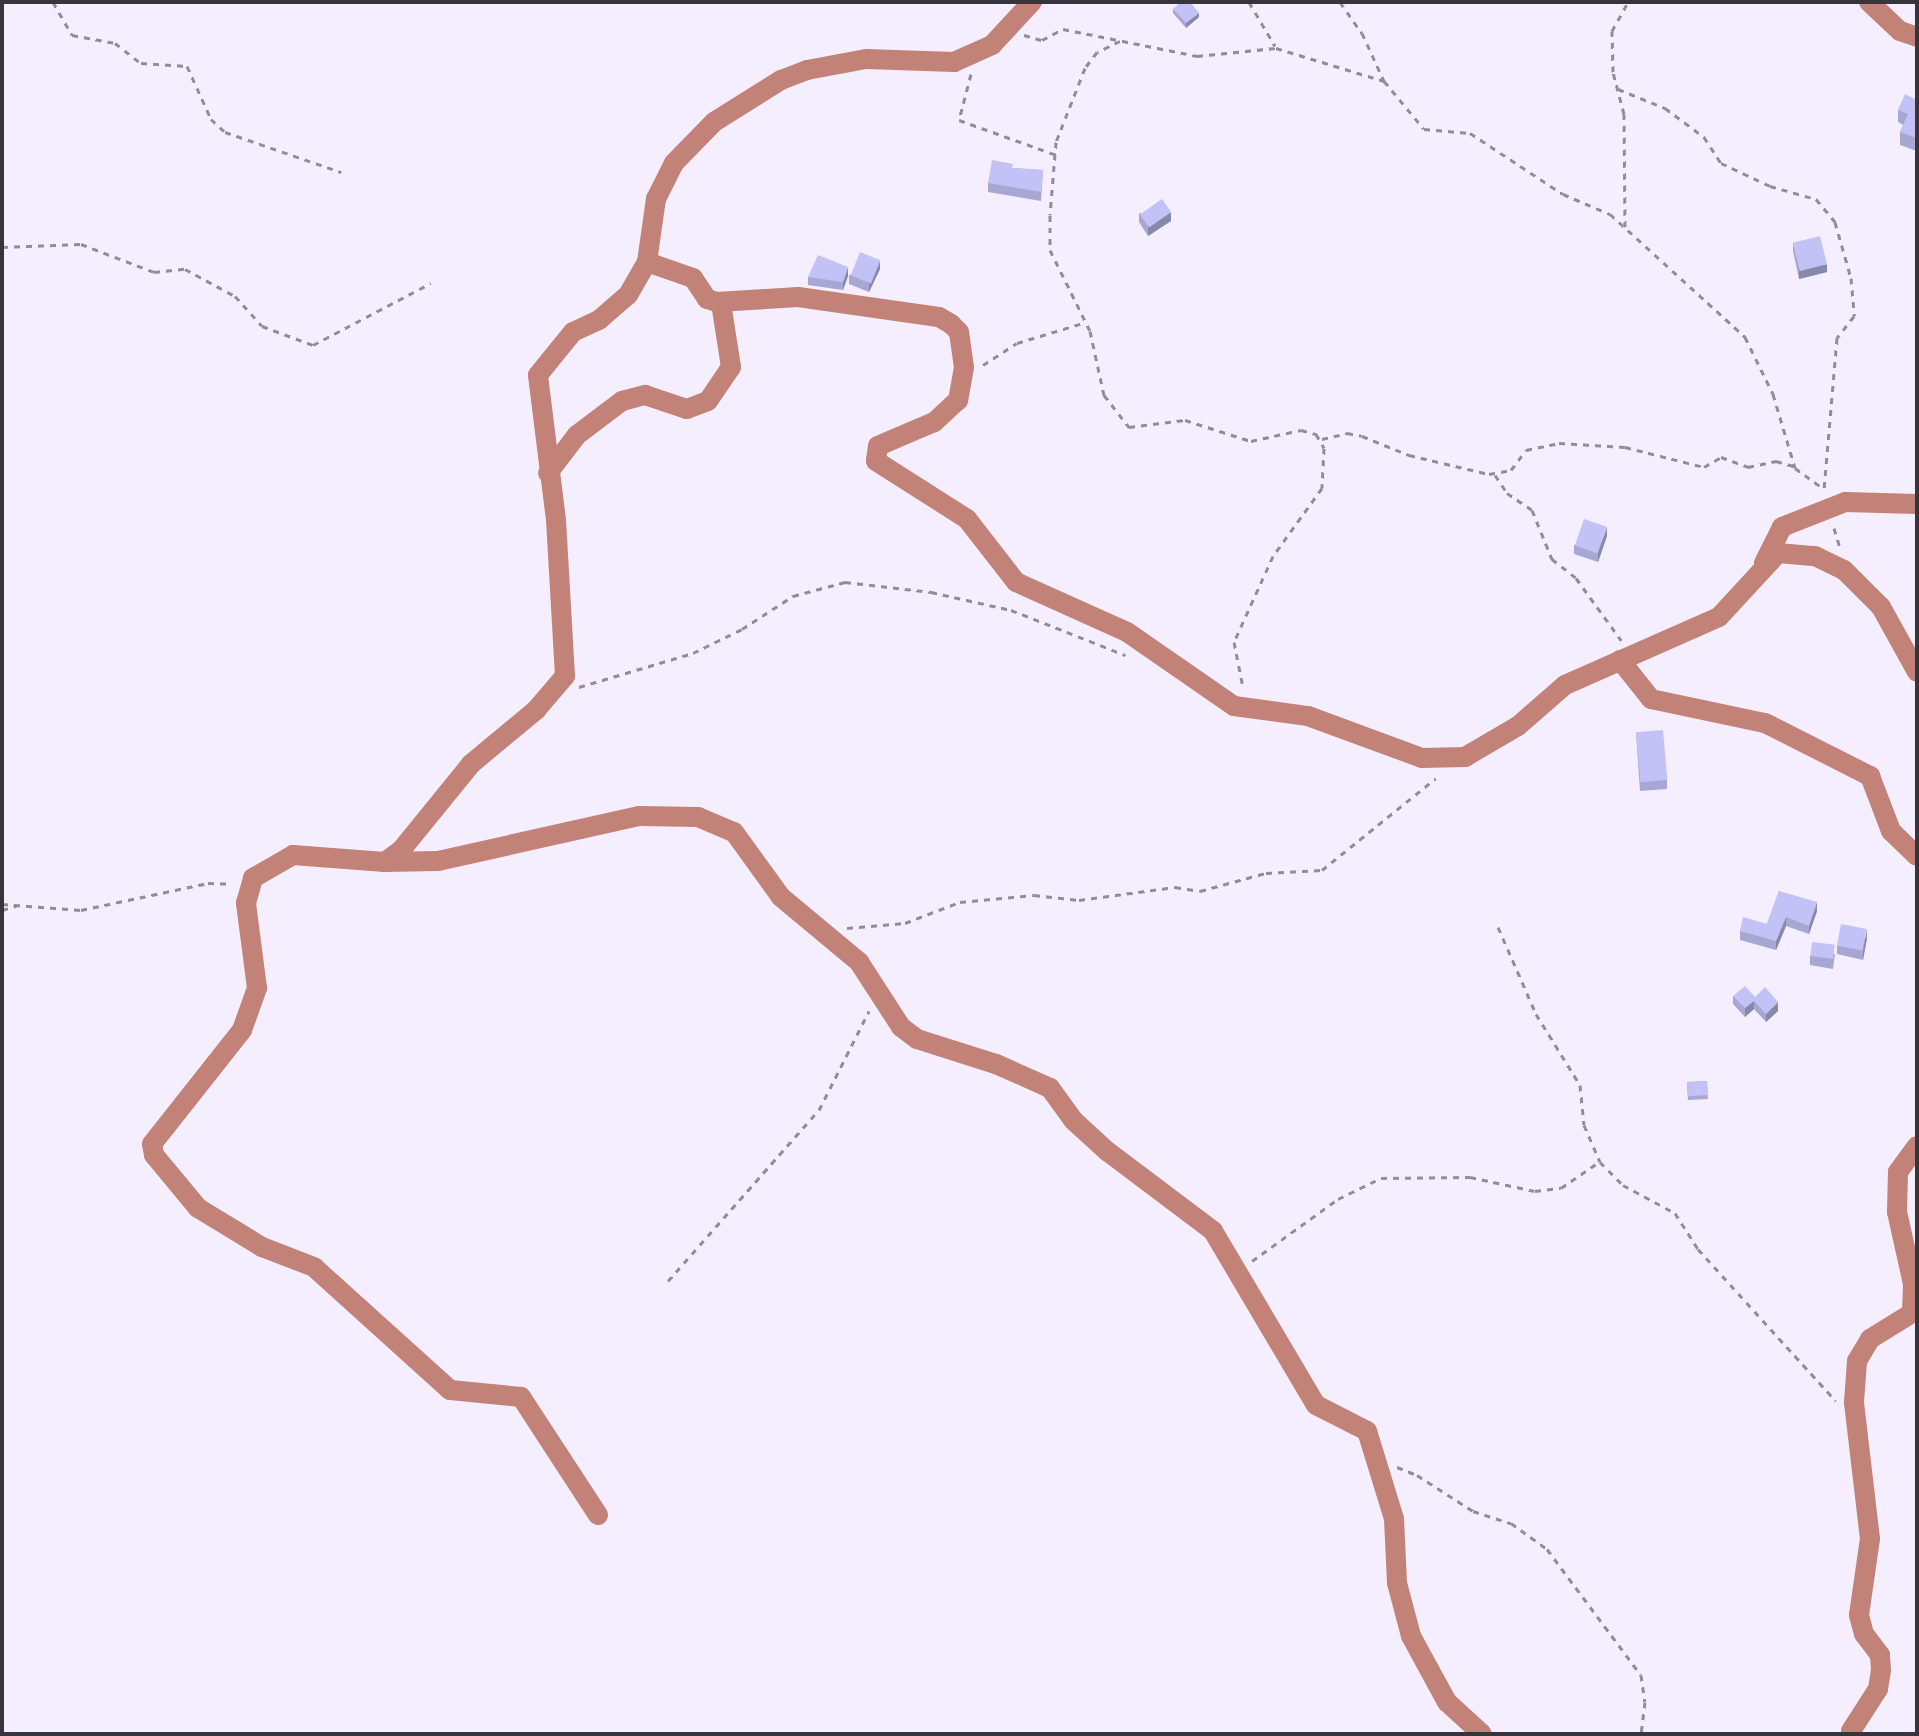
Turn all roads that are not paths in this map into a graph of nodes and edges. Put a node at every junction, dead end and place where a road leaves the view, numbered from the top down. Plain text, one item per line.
1 (1032, 2) edge
2 (1869, 2) edge
3 (1917, 37) edge
4 (647, 262) junction
5 (721, 303) junction
6 (548, 473) junction
7 (1917, 504) edge
8 (1764, 563) junction
9 (1627, 658) junction
10 (1917, 672) edge
11 (1917, 856) edge
12 (385, 862) junction
13 (1917, 1146) edge
14 (1914, 1315) edge
15 (598, 1515) dead end
16 (1851, 1731) dead end
17 (1482, 1734) edge

1 - 4 street
2 - 3 street
4 - 5 street
4 - 6 street
5 - 6 street
5 - 9 street
6 - 12 street
7 - 8 street
8 - 9 street
8 - 10 street
9 - 11 street
12 - 15 street
12 - 17 street
13 - 14 street
14 - 16 street

